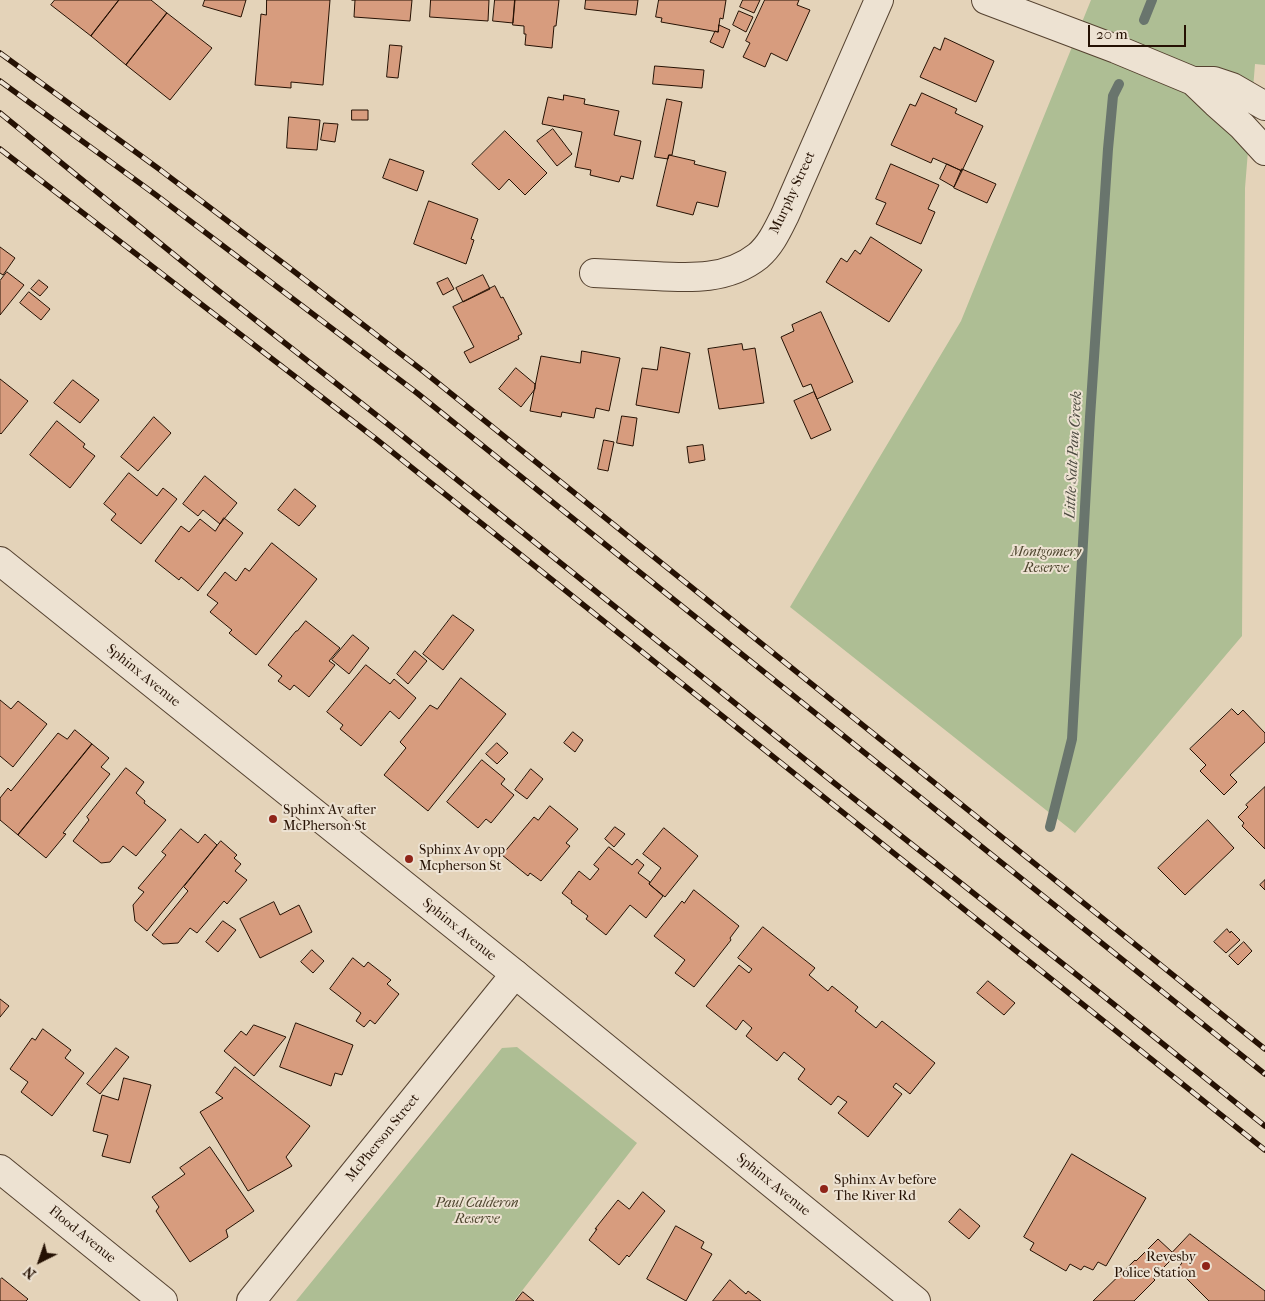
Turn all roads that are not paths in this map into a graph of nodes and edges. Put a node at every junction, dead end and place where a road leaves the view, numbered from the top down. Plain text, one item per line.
1 (879, 0) edge
2 (986, 0) edge
3 (1181, 76) junction
4 (1265, 106) edge
5 (1265, 151) edge
6 (594, 273) dead end
7 (0, 561) edge
8 (515, 974) junction
9 (0, 1169) edge
10 (163, 1301) edge
11 (251, 1301) edge
12 (916, 1301) edge

1 - 6 street, Murphy Street
2 - 3 street
3 - 4 street
3 - 5 street
7 - 8 street, Sphinx Avenue
8 - 11 street, McPherson Street
8 - 12 street, Sphinx Avenue
9 - 10 street, Flood Avenue

